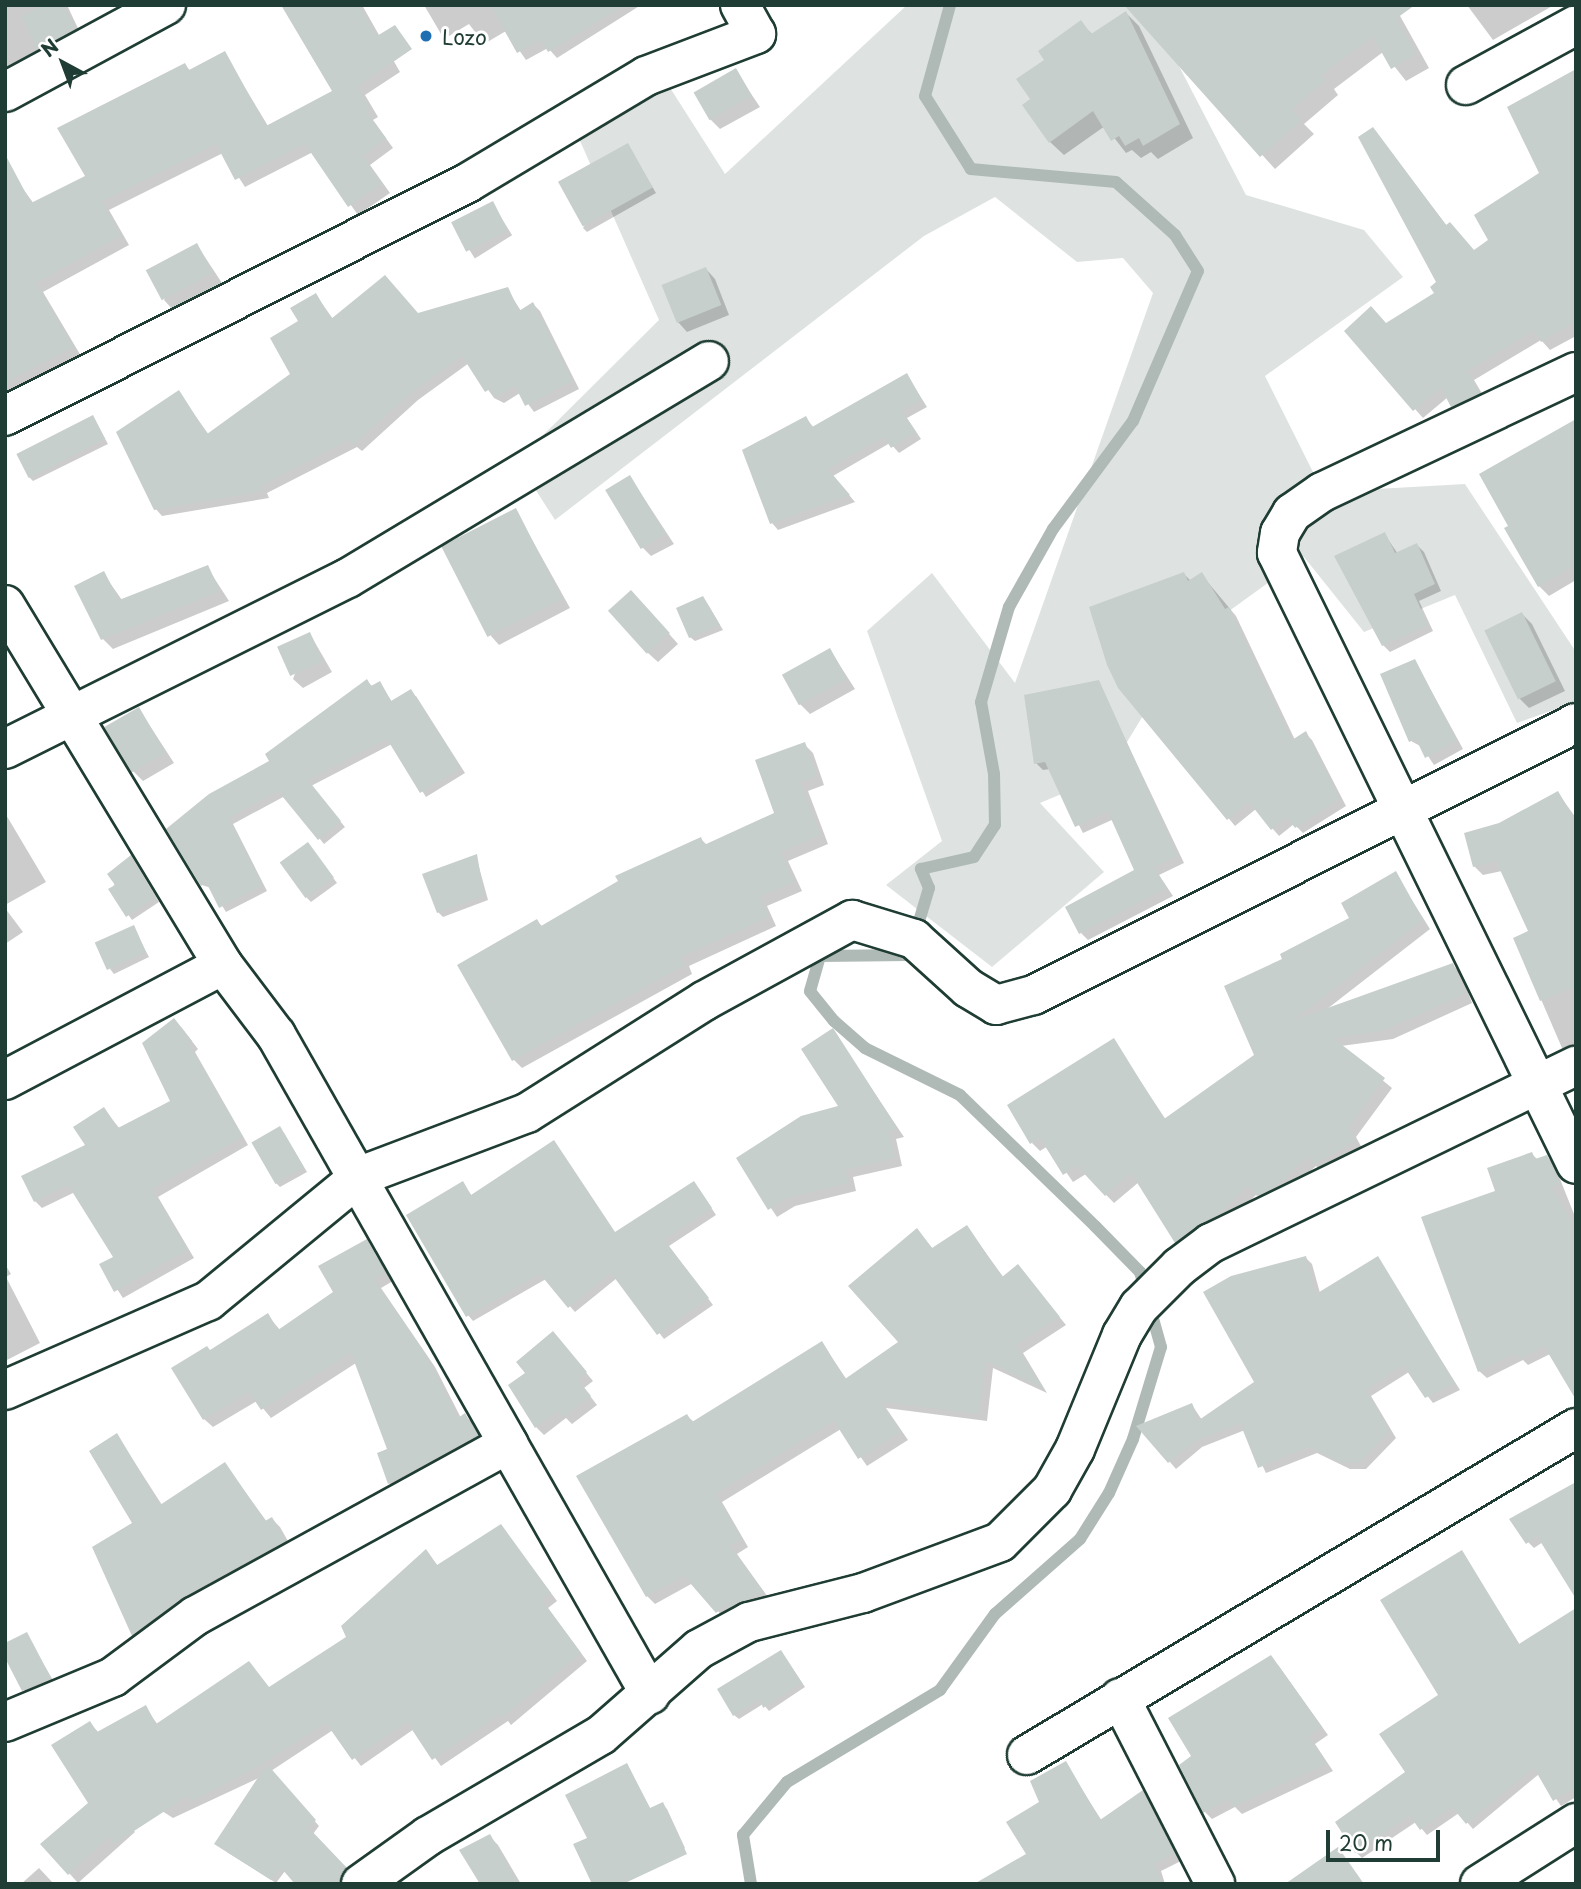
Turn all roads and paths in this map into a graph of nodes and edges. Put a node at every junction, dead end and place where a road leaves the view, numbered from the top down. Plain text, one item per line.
1 (166, 5) edge
2 (740, 5) edge
3 (1576, 25) edge
4 (1466, 85) dead end
5 (5, 92) edge
6 (709, 361) dead end
7 (1576, 372) edge
8 (5, 416) edge
9 (5, 605) edge
10 (71, 715) junction
11 (1576, 723) edge
12 (5, 749) edge
13 (1404, 810) junction
14 (223, 965) junction
15 (1576, 1066) edge
16 (5, 1080) edge
17 (1535, 1086) junction
18 (1576, 1164) edge
19 (360, 1176) junction
20 (5, 1390) edge
21 (1576, 1428) edge
22 (508, 1444) junction
23 (650, 1695) junction
24 (1120, 1698) junction
25 (5, 1722) edge
26 (1027, 1755) dead end
27 (1576, 1823) edge
28 (361, 1884) edge
29 (1216, 1884) edge
30 (1480, 1884) edge

1 - 5 street
2 - 8 street
3 - 4 street
6 - 10 street
7 - 13 street
9 - 10 street
10 - 12 street
10 - 14 street
11 - 13 street
13 - 17 street
13 - 19 street
14 - 16 street
14 - 19 street
15 - 17 street
17 - 18 street
17 - 23 street
19 - 20 street
19 - 22 street
21 - 24 street
22 - 23 street
22 - 25 street
23 - 28 street
24 - 26 street
24 - 29 street
27 - 30 street

